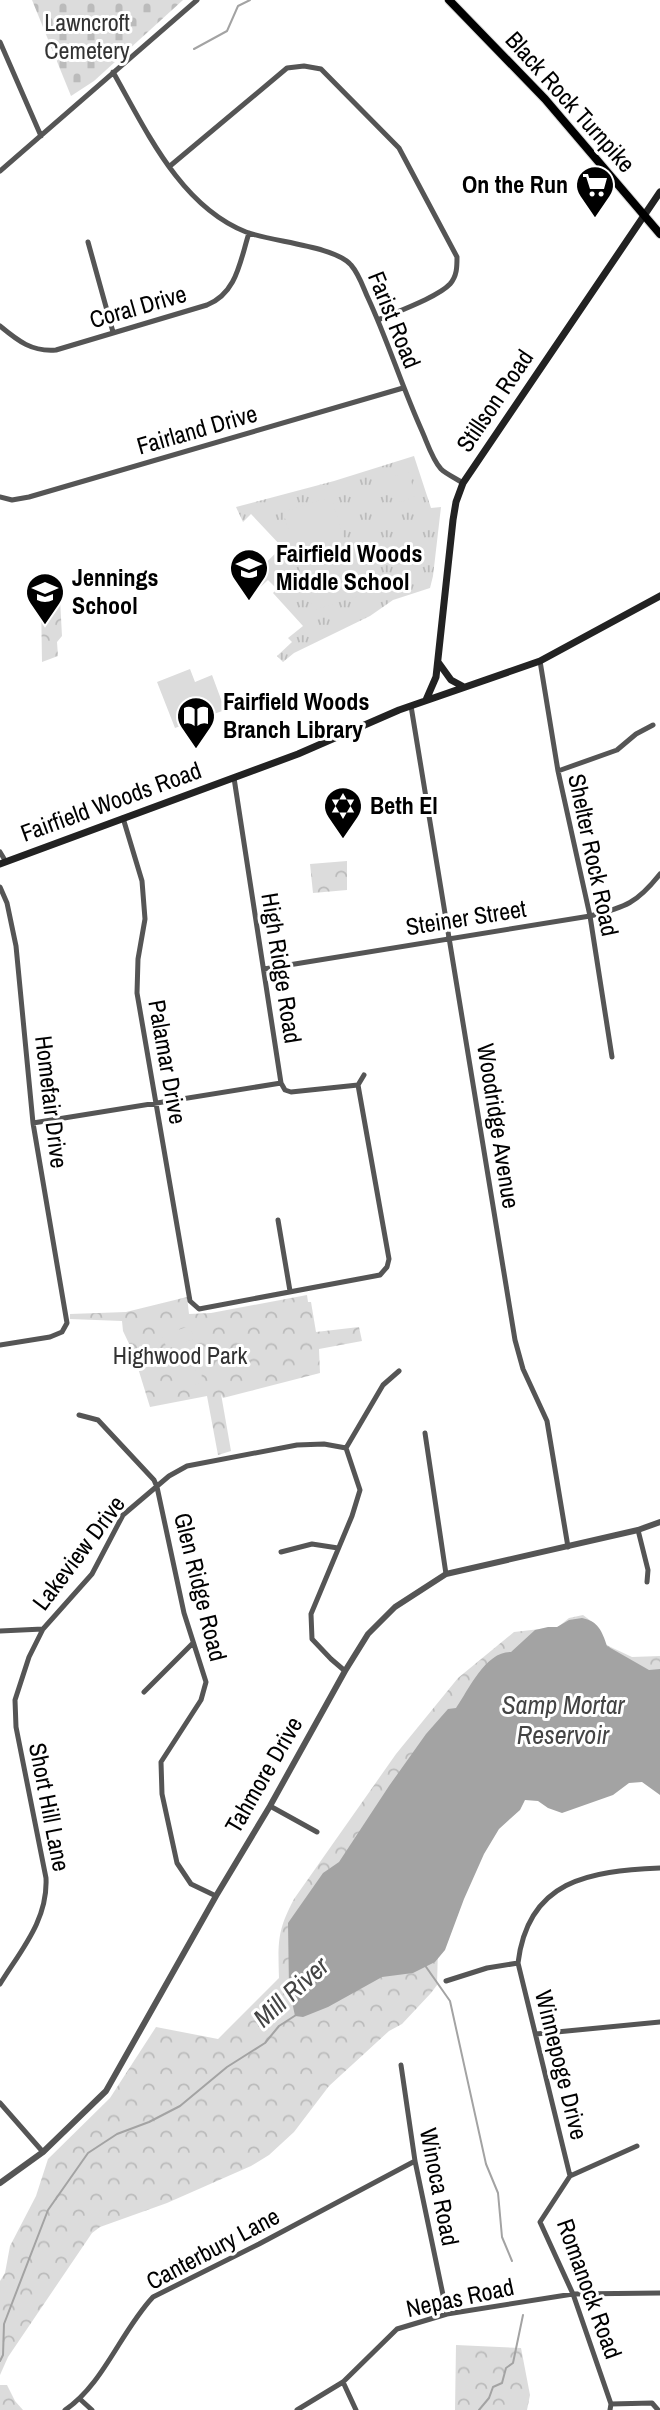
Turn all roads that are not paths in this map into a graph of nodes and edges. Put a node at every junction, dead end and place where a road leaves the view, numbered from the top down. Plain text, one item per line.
1 (197, 0) edge
2 (449, 0) edge
3 (0, 42) edge
4 (113, 72) junction
5 (41, 135) junction
6 (170, 166) junction
7 (0, 171) edge
8 (660, 192) edge
9 (644, 214) junction
10 (249, 233) junction
11 (660, 234) edge
12 (88, 242) dead end
13 (378, 320) junction
14 (0, 326) edge
15 (114, 331) junction
16 (403, 388) junction
17 (463, 483) junction
18 (0, 497) edge
19 (660, 596) edge
20 (438, 661) junction
21 (540, 661) junction
22 (464, 687) junction
23 (426, 700) junction
24 (411, 706) junction
25 (653, 725) dead end
26 (558, 771) junction
27 (234, 778) junction
28 (123, 818) junction
29 (0, 852) edge
30 (3, 863) edge
31 (660, 874) edge
32 (0, 887) edge
33 (590, 916) junction
34 (449, 938) junction
35 (264, 969) junction
36 (612, 1057) dead end
37 (365, 1075) dead end
38 (281, 1083) junction
39 (358, 1085) junction
40 (156, 1102) junction
41 (33, 1123) junction
42 (278, 1220) dead end
43 (290, 1291) junction
44 (0, 1345) edge
45 (399, 1371) dead end
46 (79, 1415) dead end
47 (425, 1433) dead end
48 (346, 1448) junction
49 (157, 1487) junction
50 (660, 1522) edge
51 (638, 1530) junction
52 (568, 1547) junction
53 (338, 1548) junction
54 (281, 1552) dead end
55 (446, 1574) junction
56 (647, 1581) dead end
57 (43, 1629) junction
58 (0, 1630) edge
59 (192, 1644) junction
60 (345, 1671) junction
61 (144, 1692) dead end
62 (270, 1806) junction
63 (317, 1832) dead end
64 (660, 1868) edge
65 (216, 1896) junction
66 (518, 1963) junction
67 (446, 1981) dead end
68 (0, 1984) edge
69 (660, 2022) edge
70 (536, 2034) junction
71 (401, 2065) dead end
72 (0, 2103) edge
73 (637, 2146) dead end
74 (43, 2152) junction
75 (415, 2161) junction
76 (570, 2176) junction
77 (0, 2183) edge
78 (660, 2293) edge
79 (573, 2294) junction
80 (447, 2314) junction
81 (343, 2382) junction
82 (81, 2400) junction
83 (611, 2407) edge
84 (65, 2410) edge
85 (92, 2410) edge
86 (297, 2410) edge
87 (356, 2410) edge
88 (658, 2410) edge

1 - 4 street
2 - 9 main road, Black Rock Turnpike
3 - 5 street
4 - 5 street
4 - 6 street, Farist Road
5 - 7 street
6 - 10 street, Farist Road
6 - 13 street
8 - 9 main road, Stillson Road
9 - 11 main road, Black Rock Turnpike
9 - 17 main road, Stillson Road
10 - 13 street, Farist Road
10 - 15 street, Coral Drive
12 - 15 street
13 - 16 street, Farist Road
14 - 15 street, Coral Drive
16 - 17 street, Farist Road
16 - 18 street, Fairland Drive
17 - 20 main road, Stillson Road
19 - 21 main road, Fairfield Woods Road
20 - 22 main road
20 - 23 main road, Stillson Road
21 - 22 main road, Fairfield Woods Road
21 - 26 street, Shelter Rock Road
22 - 23 main road, Fairfield Woods Road
23 - 24 main road, Fairfield Woods Road
24 - 27 main road, Fairfield Woods Road
24 - 34 street, Woodridge Avenue
25 - 26 street
26 - 33 street, Shelter Rock Road
27 - 28 main road, Fairfield Woods Road
27 - 35 street, High Ridge Road
28 - 30 main road, Fairfield Woods Road
28 - 40 street, Palamar Drive
29 - 30 street
31 - 33 street, Steiner Street
32 - 41 street, Homefair Drive
33 - 34 street, Steiner Street
33 - 36 street, Shelter Rock Road
34 - 35 street, Steiner Street
34 - 52 street, Woodridge Avenue
35 - 38 street, High Ridge Road
37 - 39 street
38 - 39 street
38 - 40 street
39 - 43 street
40 - 41 street
40 - 43 street, Palamar Drive
41 - 44 street, Homefair Drive
42 - 43 street
45 - 48 street
46 - 49 street, Glen Ridge Road
47 - 55 street
48 - 49 street, Lakeview Drive
48 - 53 street
49 - 57 street, Lakeview Drive
49 - 59 street, Glen Ridge Road
50 - 51 street, Tahmore Drive
51 - 52 street, Tahmore Drive
51 - 56 street
52 - 55 street, Tahmore Drive
53 - 54 street
53 - 60 street
55 - 60 street, Tahmore Drive
57 - 58 street, Lakeview Drive
57 - 68 street, Short Hill Lane
59 - 61 street
59 - 65 street, Glen Ridge Road
60 - 62 street, Tahmore Drive
62 - 63 street
62 - 65 street, Tahmore Drive
64 - 66 street, Winnepoge Drive
65 - 74 street, Tahmore Drive
66 - 67 street, Winnepoge Drive
66 - 70 street, Winnepoge Drive
69 - 70 street
70 - 76 street, Winnepoge Drive
71 - 75 street, Winoca Road
72 - 74 street
73 - 76 street
74 - 77 street, Tahmore Drive
75 - 80 street, Winoca Road
75 - 82 street, Canterbury Lane
76 - 79 street, Romanock Road
78 - 79 street, Nepas Road
79 - 80 street, Nepas Road
79 - 83 street, Romanock Road
80 - 81 street, Nepas Road
81 - 86 street, Nepas Road
81 - 87 street
82 - 84 street, Canterbury Lane
82 - 85 street
83 - 88 street

